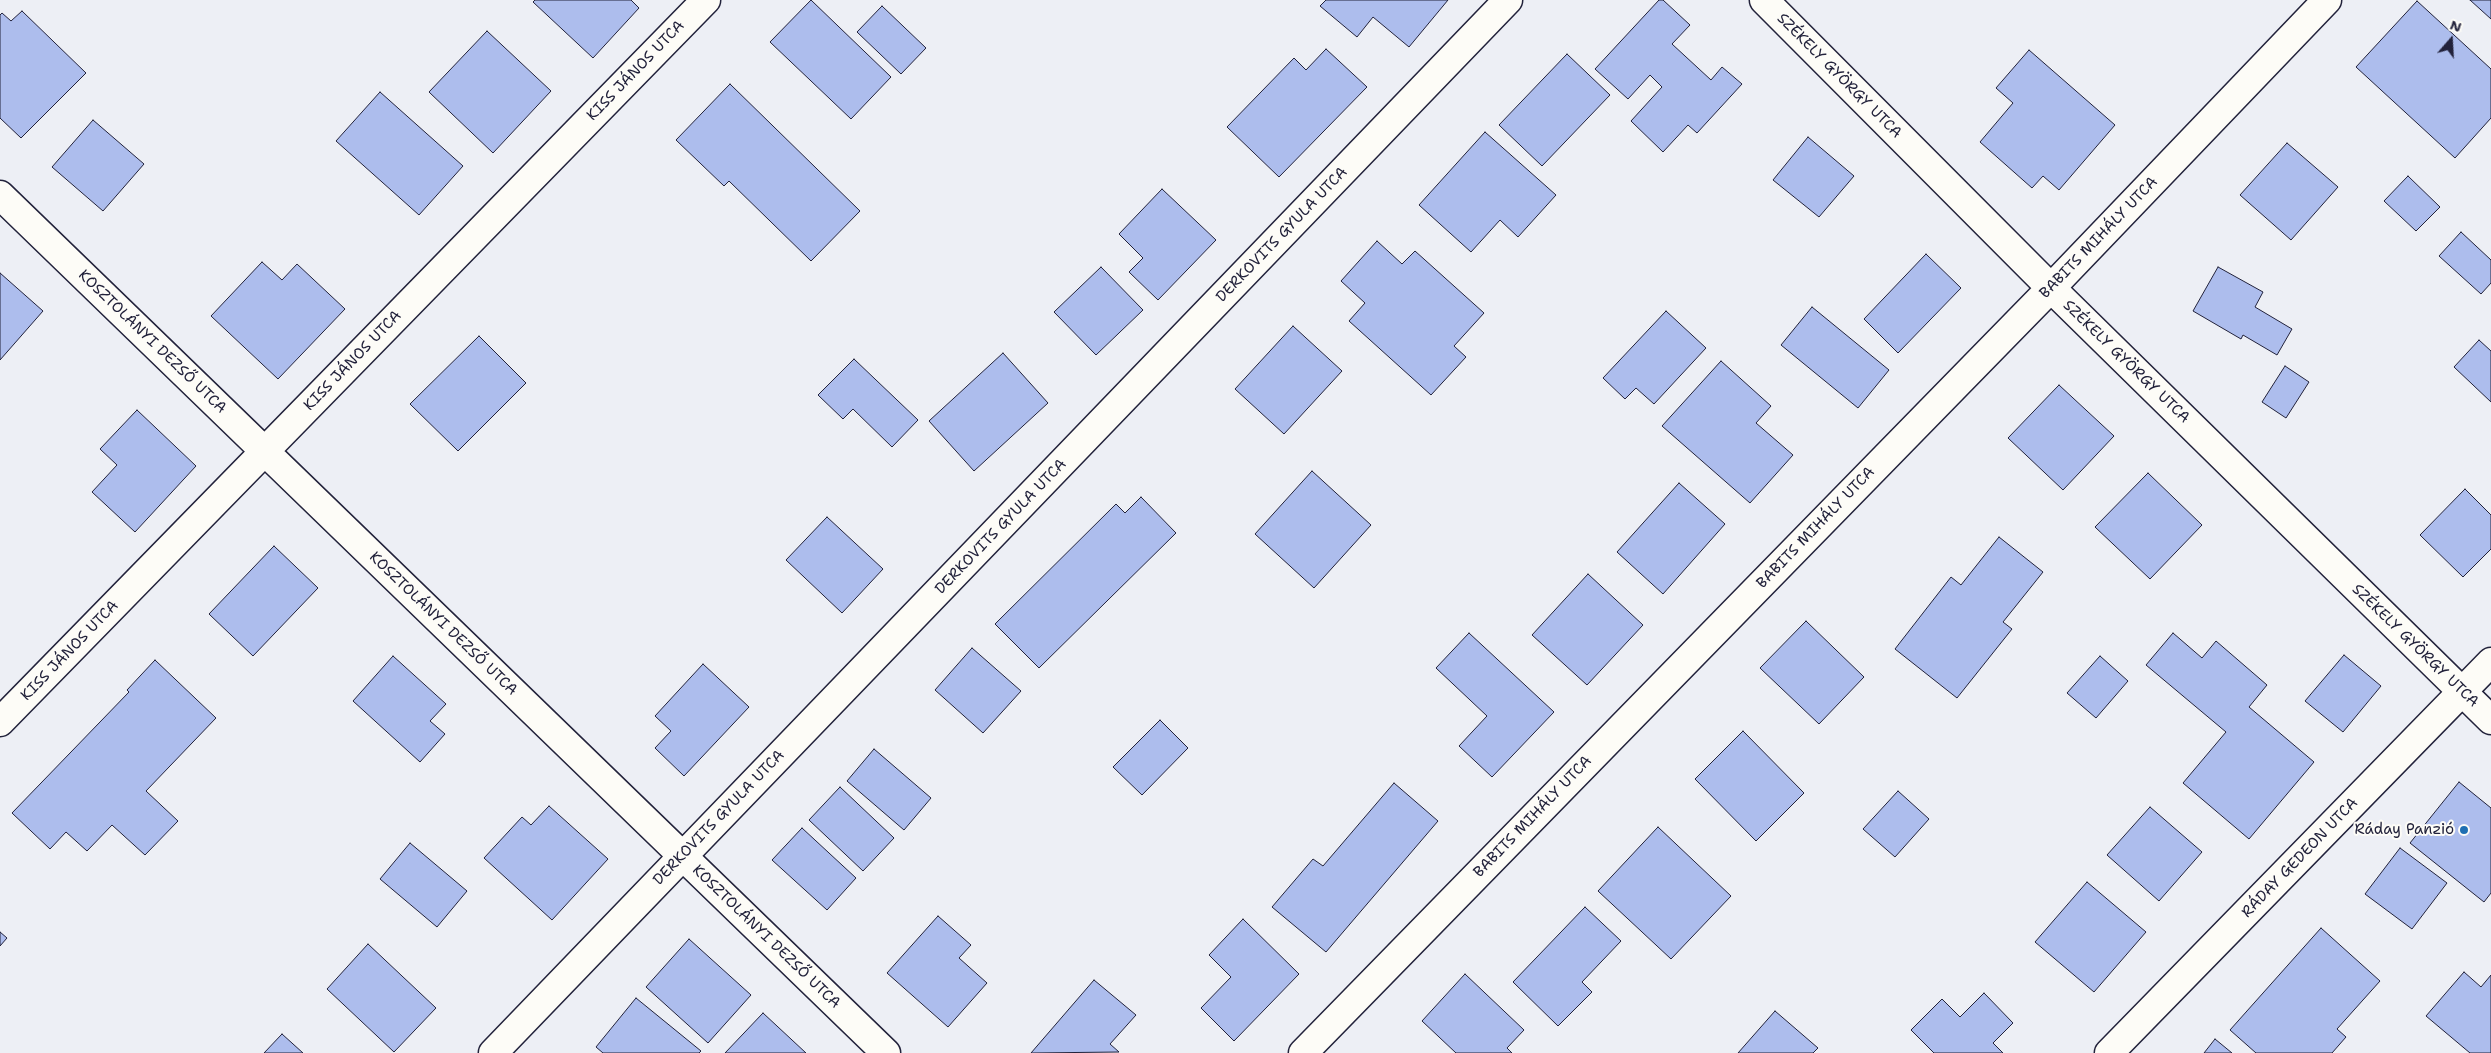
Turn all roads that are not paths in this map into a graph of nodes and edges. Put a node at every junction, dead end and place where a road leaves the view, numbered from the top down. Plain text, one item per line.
1 (706, 0) edge
2 (1508, 0) edge
3 (1764, 0) edge
4 (2327, 0) edge
5 (0, 195) edge
6 (2051, 288) junction
7 (264, 451) junction
8 (2491, 662) edge
9 (2462, 692) junction
10 (2491, 720) edge
11 (0, 722) edge
12 (683, 856) junction
13 (493, 1053) edge
14 (886, 1053) edge
15 (1303, 1053) edge
16 (2109, 1053) edge

1 - 7 street, KISS JÁNOS UTCA
2 - 12 street, DERKOVITS GYULA UTCA
3 - 6 street, SZÉKELY GYÖRGY UTCA
4 - 6 street, BABITS MIHÁLY UTCA
5 - 7 street, KOSZTOLÁNYI DEZSŐ UTCA
6 - 9 street, SZÉKELY GYÖRGY UTCA
6 - 15 street, BABITS MIHÁLY UTCA
7 - 11 street, KISS JÁNOS UTCA
7 - 12 street, KOSZTOLÁNYI DEZSŐ UTCA
8 - 9 street, RÁDAY GEDEON UTCA
9 - 10 street, SZÉKELY GYÖRGY UTCA
9 - 16 street, RÁDAY GEDEON UTCA
12 - 13 street, DERKOVITS GYULA UTCA
12 - 14 street, KOSZTOLÁNYI DEZSŐ UTCA

